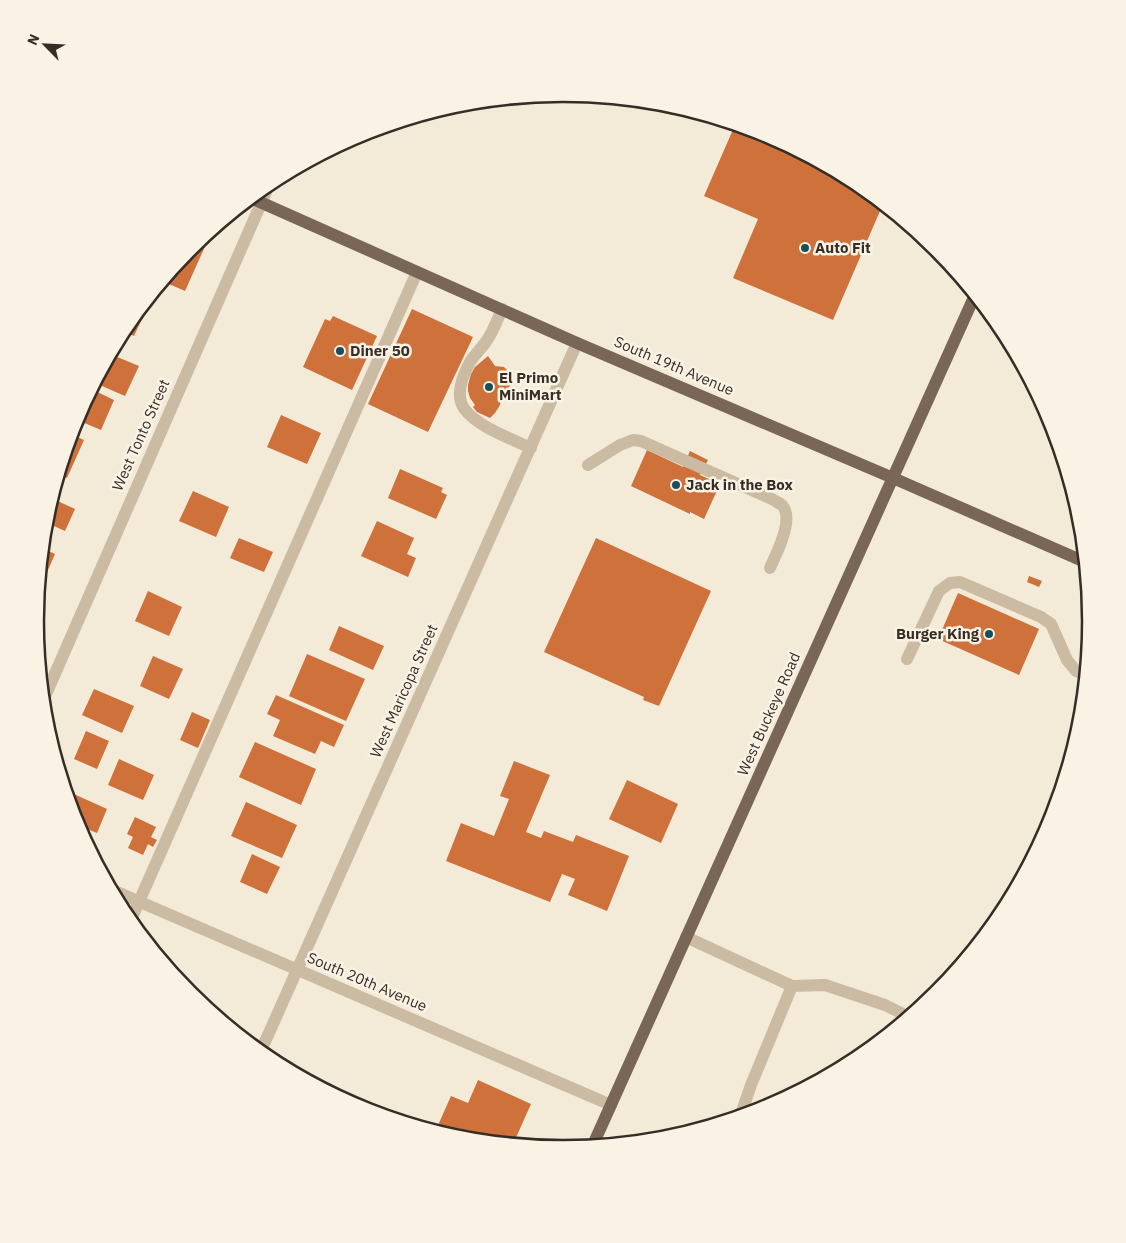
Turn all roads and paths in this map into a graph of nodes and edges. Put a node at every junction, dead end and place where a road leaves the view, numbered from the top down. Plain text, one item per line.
1 (259, 201) edge
2 (254, 205) edge
3 (417, 272) junction
4 (972, 302) edge
5 (502, 309) junction
6 (577, 343) junction
7 (531, 448) junction
8 (588, 465) dead end
9 (893, 478) junction
10 (1078, 559) edge
11 (770, 568) dead end
12 (907, 659) dead end
13 (1079, 672) edge
14 (48, 689) edge
15 (121, 894) edge
16 (139, 902) junction
17 (134, 914) edge
18 (686, 937) junction
19 (298, 970) junction
20 (792, 986) junction
21 (903, 1014) edge
22 (264, 1045) edge
23 (611, 1105) junction
24 (743, 1108) edge
25 (595, 1140) edge

1 - 3 main road, South 19th Avenue
2 - 14 street, West Tonto Street
3 - 5 main road, South 19th Avenue
3 - 16 street
4 - 9 main road, West Buckeye Road
5 - 6 main road, South 19th Avenue
5 - 7 street
6 - 7 street, West Maricopa Street
6 - 9 main road, South 19th Avenue
7 - 19 street, West Maricopa Street
8 - 11 street
9 - 10 main road, South 19th Avenue
9 - 18 main road, West Buckeye Road
12 - 13 street
15 - 16 street, South 20th Avenue
16 - 17 street
16 - 19 street, South 20th Avenue
18 - 20 street
18 - 23 main road, West Buckeye Road
19 - 22 street, West Maricopa Street
19 - 23 street, South 20th Avenue
20 - 21 street
20 - 24 street
23 - 25 main road, West Buckeye Road

